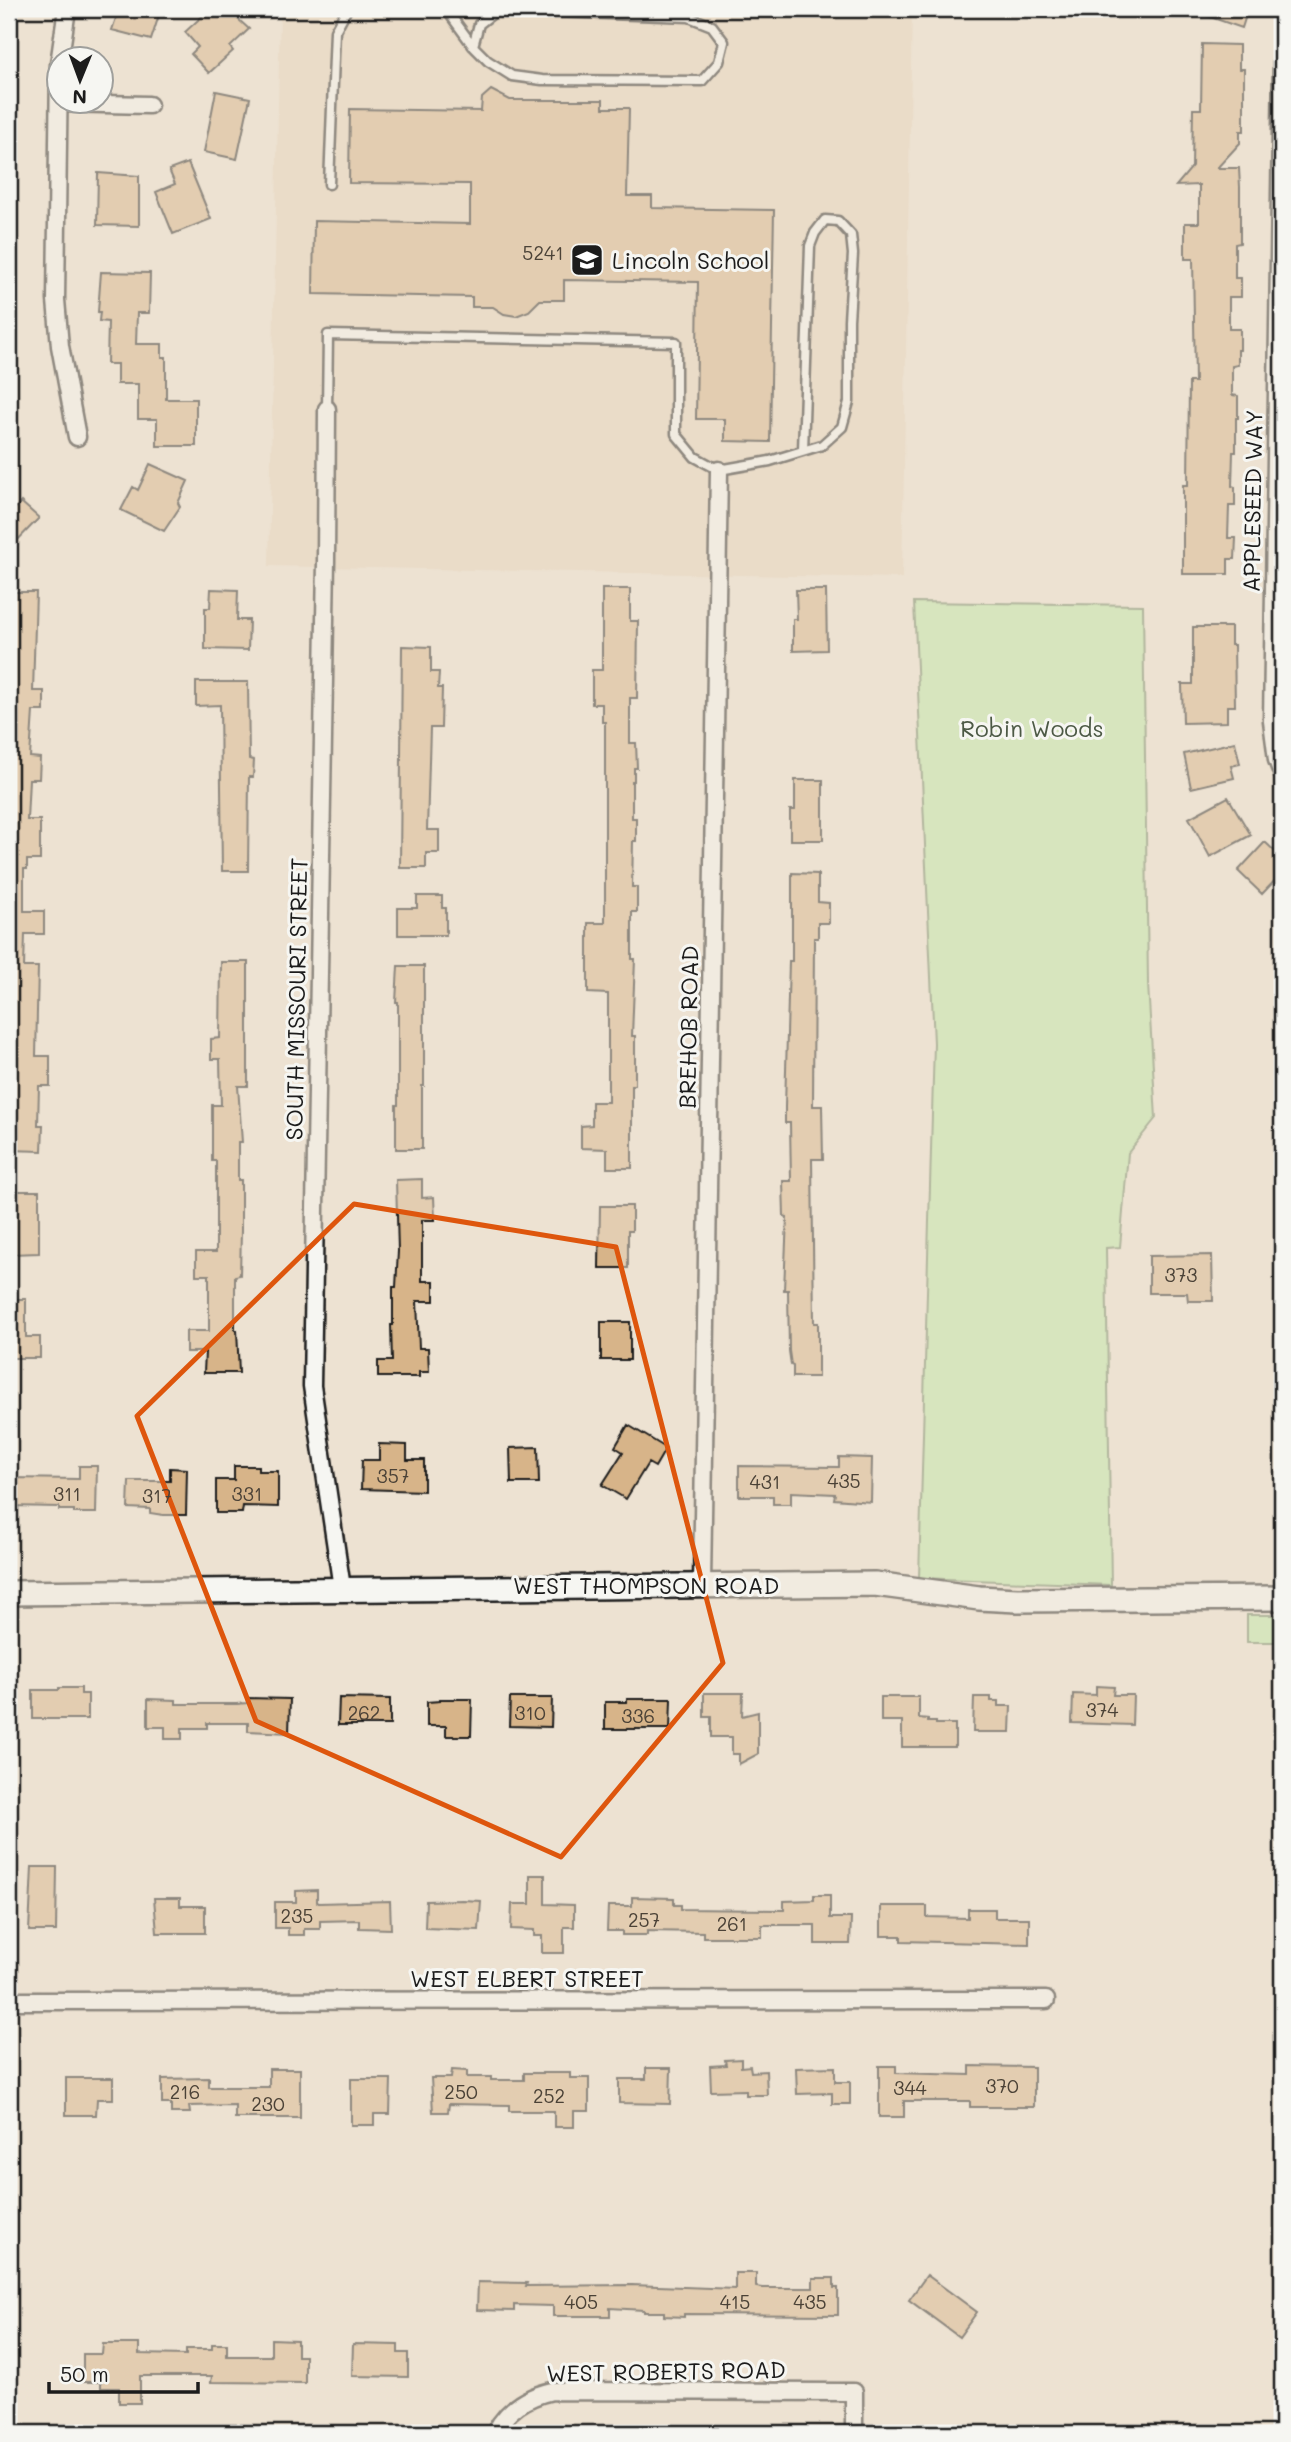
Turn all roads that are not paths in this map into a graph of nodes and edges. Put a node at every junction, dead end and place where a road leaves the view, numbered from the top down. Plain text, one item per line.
1 (67, 9) edge
2 (346, 9) edge
3 (446, 9) edge
4 (61, 46) edge
5 (473, 46) junction
6 (1282, 61) edge
7 (116, 104) edge
8 (149, 105) dead end
9 (59, 116) edge
10 (329, 184) dead end
11 (327, 409) joint
12 (77, 437) dead end
13 (803, 450) junction
14 (719, 470) junction
15 (1278, 593) edge
16 (1282, 773) edge
17 (702, 1584) junction
18 (342, 1588) junction
19 (9, 1593) edge
20 (1282, 1598) edge
21 (1045, 2000) dead end
22 (9, 2001) edge
23 (495, 2433) edge
24 (854, 2433) edge

1 - 4 street
2 - 10 lane
3 - 5 lane
5 - 5 lane
6 - 15 street, APPLESEED WAY
7 - 8 street
9 - 12 street
11 - 14 lane
11 - 18 street, SOUTH MISSOURI STREET
13 - 13 lane
13 - 14 lane
14 - 17 street, BREHOB ROAD
15 - 16 street, APPLESEED WAY
17 - 18 main road, WEST THOMPSON ROAD
17 - 20 main road, WEST THOMPSON ROAD
18 - 19 main road, WEST THOMPSON ROAD
21 - 22 street, WEST ELBERT STREET
23 - 24 street, WEST ROBERTS ROAD

